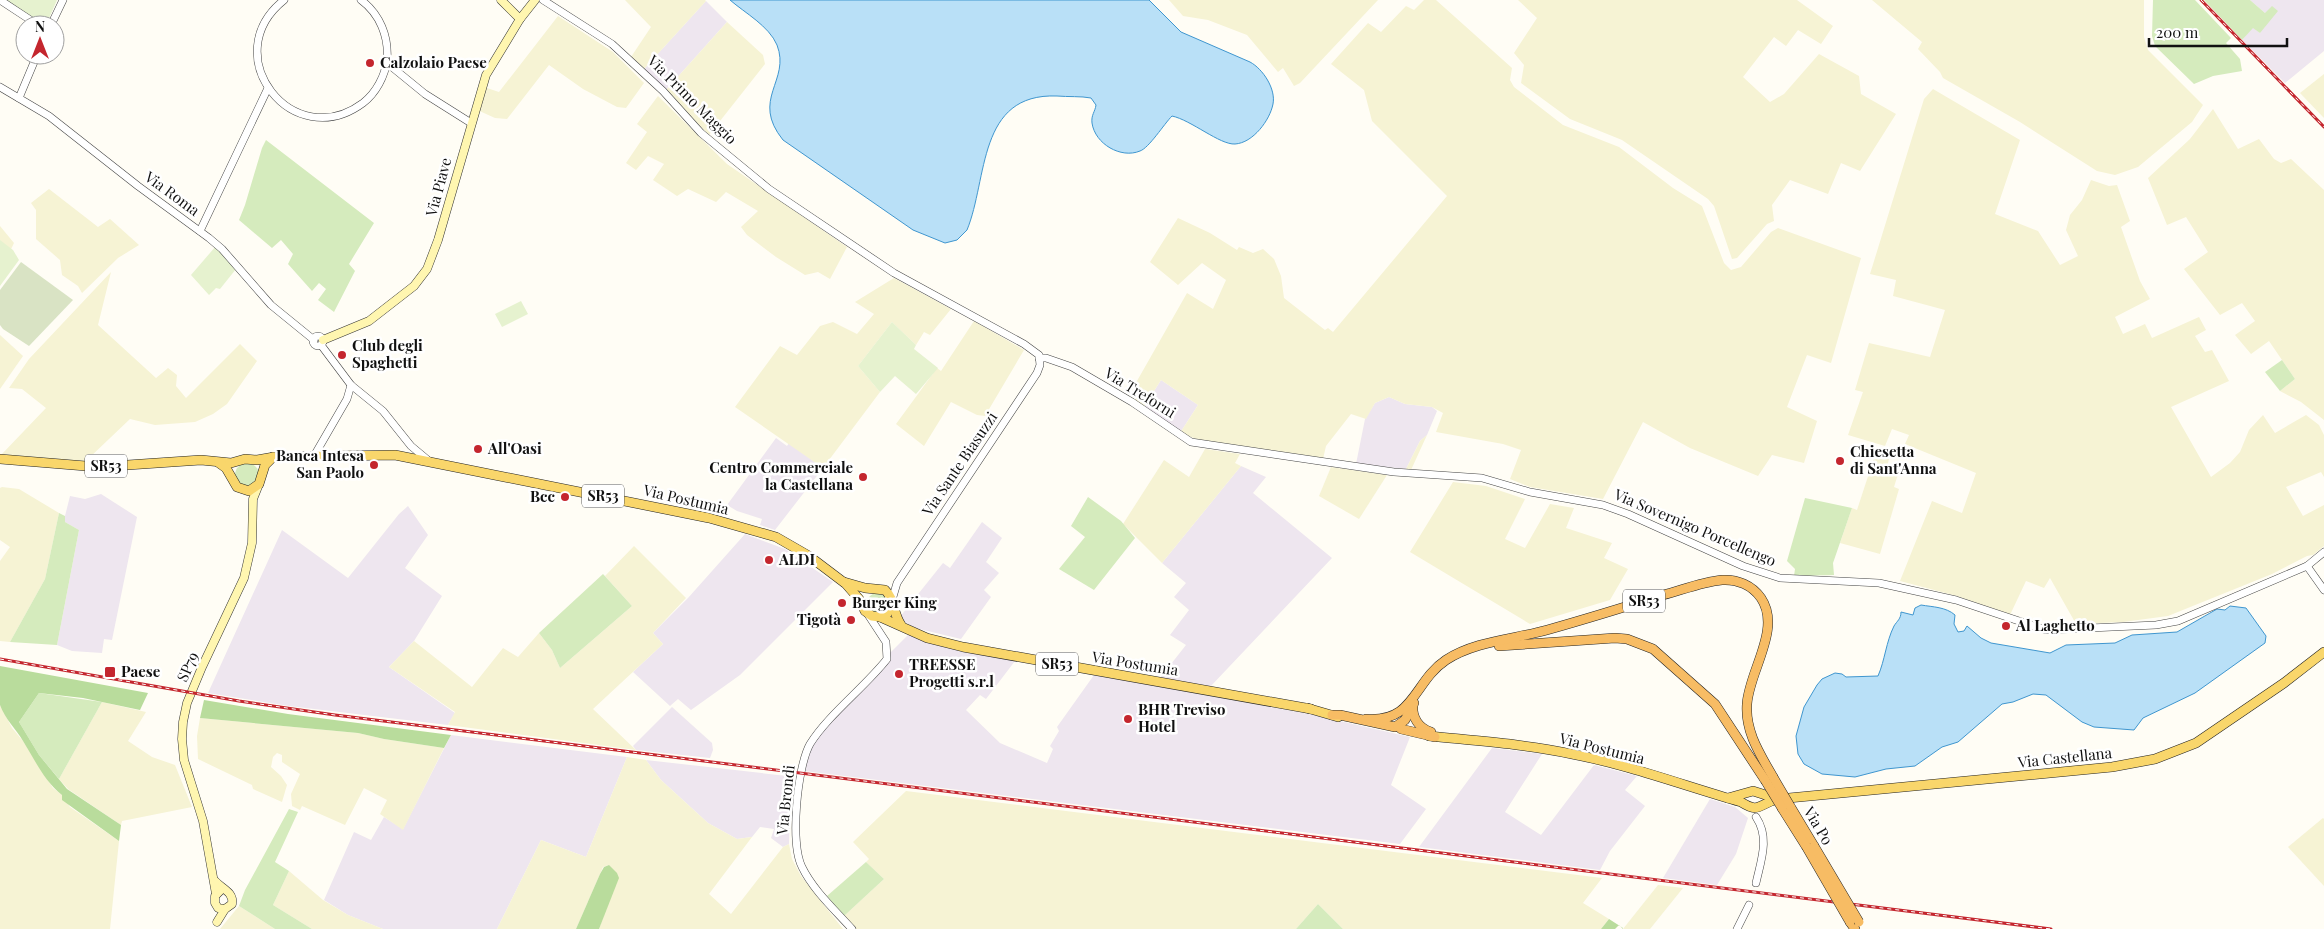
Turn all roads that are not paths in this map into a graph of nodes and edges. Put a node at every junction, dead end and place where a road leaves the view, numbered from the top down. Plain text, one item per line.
1 (0, 0) edge
2 (63, 0) edge
3 (284, 0) edge
4 (361, 0) edge
5 (501, 0) edge
6 (535, 0) edge
7 (543, 0) edge
8 (23, 15) edge
9 (56, 15) edge
10 (520, 18) junction
11 (386, 64) junction
12 (33, 65) edge
13 (0, 87) edge
14 (268, 88) junction
15 (19, 98) junction
16 (471, 123) junction
17 (200, 231) junction
18 (894, 273) joint
19 (322, 343) junction
20 (1039, 358) junction
21 (351, 385) junction
22 (411, 446) junction
23 (314, 456) junction
24 (273, 457) junction
25 (414, 458) junction
26 (0, 459) edge
27 (252, 460) junction
28 (212, 461) junction
29 (238, 461) junction
30 (429, 461) junction
31 (1394, 472) joint
32 (231, 477) junction
33 (261, 479) junction
34 (240, 489) junction
35 (253, 507) junction
36 (2324, 552) edge
37 (2307, 566) junction
38 (841, 581) junction
39 (897, 583) junction
40 (876, 588) junction
41 (2324, 590) edge
42 (892, 602) junction
43 (865, 609) junction
44 (880, 617) junction
45 (903, 627) junction
46 (877, 629) junction
47 (2324, 652) edge
48 (1410, 705) junction
49 (1307, 708) junction
50 (1332, 715) junction
51 (1366, 718) junction
52 (1398, 726) junction
53 (1433, 734) junction
54 (1769, 779) junction
55 (1748, 793) junction
56 (1758, 793) junction
57 (1723, 798) junction
58 (1778, 799) junction
59 (1753, 807) junction
60 (214, 880) junction
61 (1756, 883) dead end
62 (226, 891) junction
63 (216, 894) junction
64 (1749, 905) dead end
65 (222, 908) junction
66 (216, 925) edge
67 (1857, 925) edge
68 (852, 929) edge
69 (1738, 929) edge

1 - 8 street
2 - 9 street
3 - 14 street
4 - 11 street
5 - 10 main road
6 - 10 main road, Via Piave
7 - 18 street, Via Primo Maggio
10 - 16 main road, Via Piave
11 - 14 street
11 - 16 street
12 - 15 street
13 - 15 street, Via Roma
14 - 17 street
15 - 17 street, Via Roma
16 - 19 main road, Via Piave
17 - 19 street, Via Roma
18 - 20 street, Via Treforni
19 - 21 street
20 - 31 street, Via Treforni
20 - 39 street, Via Sante Biasuzzi
21 - 22 street
21 - 23 street
22 - 25 street
22 - 30 street
23 - 24 main road, Via Postumia
23 - 25 main road, Via Postumia / SR53
24 - 27 main road, Via Postumia
24 - 33 main road
25 - 30 main road, Via Postumia / SR53
26 - 28 main road, SR53
27 - 29 main road
27 - 33 main road
28 - 29 main road
28 - 32 main road
29 - 32 main road
30 - 38 main road, Via Postumia / SR53
31 - 37 street, Via Sovernigo Porcellengo
32 - 34 main road
33 - 34 main road
33 - 35 main road
34 - 35 main road
35 - 60 main road, SP79 / SP79
36 - 37 street, Via Sovernigo Porcellengo
37 - 41 street
38 - 40 main road, Via Postumia / SR53
38 - 43 main road, Via Postumia / SR53
39 - 40 street
39 - 42 street, Via Sante Biasuzzi
40 - 42 main road
40 - 43 main road
42 - 44 main road
42 - 45 main road
43 - 44 main road, SR53
43 - 46 street, Via Brondi
44 - 45 main road, Via Postumia / SR53
44 - 46 street
45 - 49 main road, Via Postumia / SR53
46 - 68 street, Via Brondi
47 - 58 main road, Via Castellana
48 - 51 highway, SR53
48 - 52 highway, SR53
48 - 53 highway
48 - 54 highway, Via Po / SR53
48 - 54 highway, Via Po / SR53
49 - 50 main road, Via Postumia / SR53
49 - 51 main road, Via Postumia
50 - 52 highway, SR53
50 - 53 main road, Via Postumia
51 - 52 main road, Via Postumia
52 - 53 highway, SR53
53 - 57 main road, Via Postumia
54 - 67 highway, Via Po / SR53, bridge
55 - 56 main road
55 - 57 main road
55 - 59 main road
56 - 58 main road
56 - 59 main road
57 - 59 main road, Via Postumia
58 - 59 main road
59 - 61 street
60 - 62 main road
60 - 63 main road, SP79
62 - 63 main road
62 - 65 main road
63 - 65 main road
64 - 69 street
65 - 66 main road

